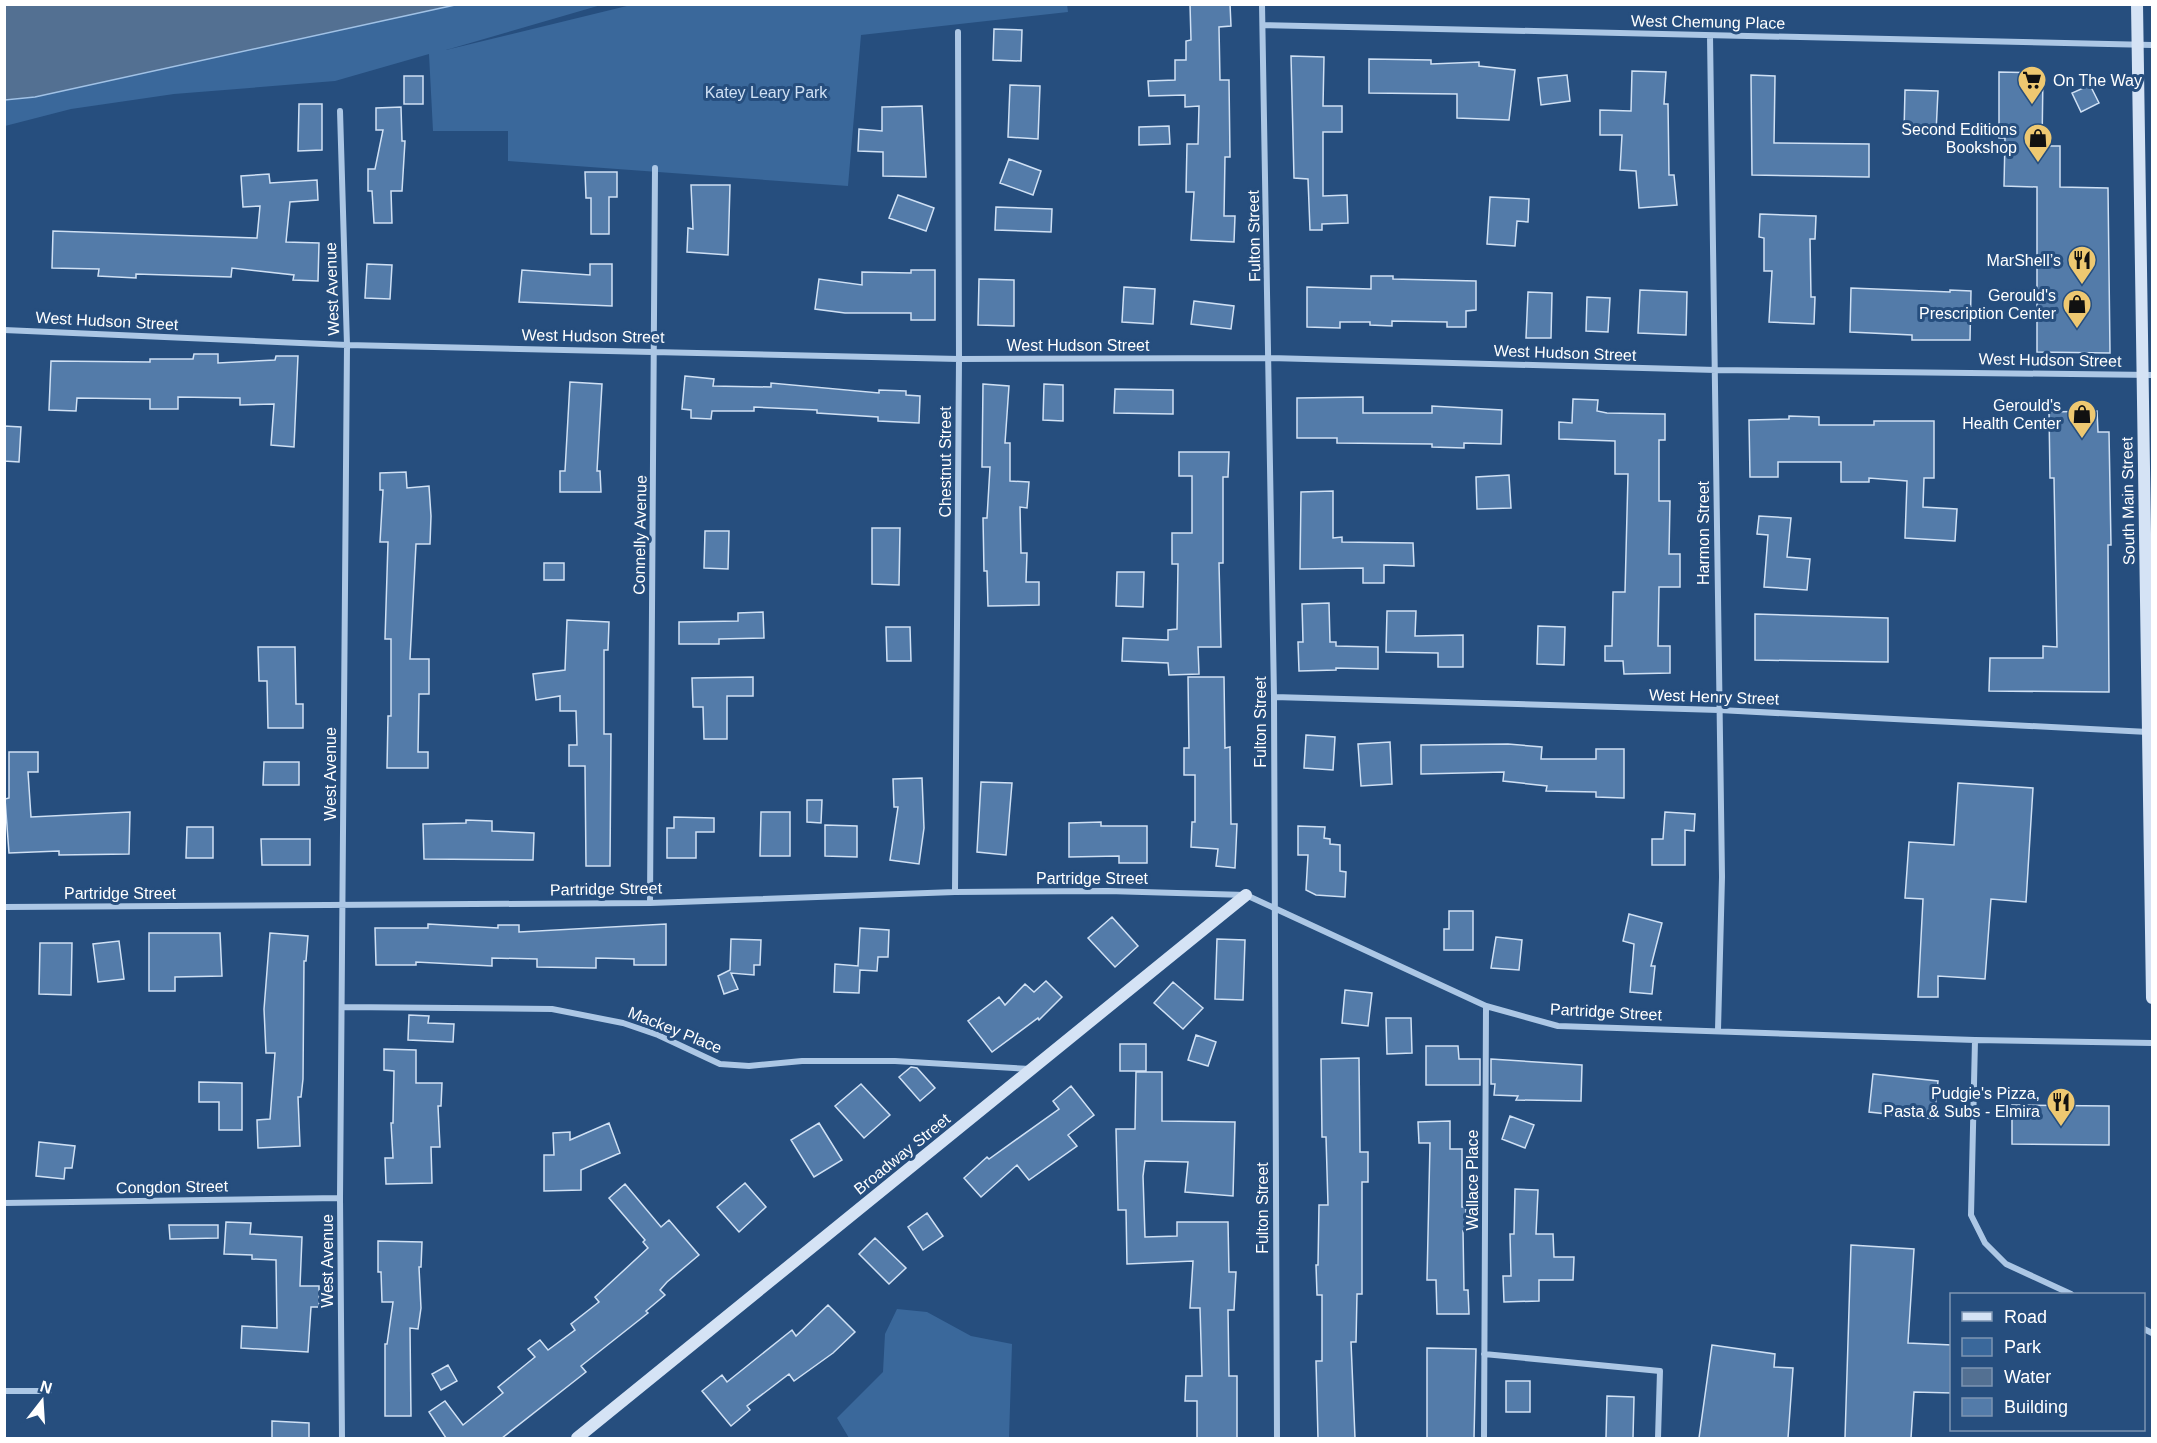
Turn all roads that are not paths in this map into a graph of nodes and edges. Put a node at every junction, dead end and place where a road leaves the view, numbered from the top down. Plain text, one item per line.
1 (1262, 4) edge
2 (2137, 4) edge
3 (1263, 25) junction
4 (958, 32) dead end
5 (1710, 36) junction
6 (2139, 45) junction
7 (2152, 45) edge
8 (340, 111) dead end
9 (656, 168) dead end
10 (4, 330) edge
11 (347, 345) junction
12 (655, 351) junction
13 (1270, 358) junction
14 (959, 359) junction
15 (1716, 370) junction
16 (2148, 375) edge
17 (1274, 697) junction
18 (1719, 710) junction
19 (2150, 731) edge
20 (955, 892) junction
21 (1246, 895) junction
22 (650, 903) junction
23 (343, 905) junction
24 (1273, 906) junction
25 (4, 907) edge
26 (2152, 998) edge
27 (1486, 1006) junction
28 (343, 1007) junction
29 (1718, 1030) junction
30 (1975, 1040) junction
31 (2152, 1043) edge
32 (1033, 1069) junction
33 (340, 1198) junction
34 (4, 1203) edge
35 (2069, 1293) edge
36 (1484, 1354) junction
37 (4, 1391) edge
38 (49, 1391) dead end
39 (342, 1438) edge
40 (577, 1438) edge
41 (1277, 1438) edge
42 (1484, 1438) edge
43 (1658, 1438) edge

1 - 3 street, Fulton Street
2 - 6 main road, South Main Street
3 - 5 street, West Chemung Place
3 - 13 street, Fulton Street
4 - 14 street, Chestnut Street
5 - 6 street, West Chemung Place
5 - 15 street, Harmon Street
6 - 7 street, West Chemung Place
6 - 16 main road, South Main Street
8 - 11 street, West Avenue
9 - 12 street, Connelly Avenue
10 - 11 street, West Hudson Street
11 - 12 street, West Hudson Street
11 - 23 street, West Avenue
12 - 14 street, West Hudson Street
12 - 22 street, Connelly Avenue
13 - 14 street, West Hudson Street
13 - 15 street, West Hudson Street
13 - 17 street, Fulton Street
14 - 20 street, Chestnut Street
15 - 16 street, West Hudson Street
15 - 18 street, Harmon Street
16 - 19 main road, South Main Street
17 - 18 street, West Henry Street
17 - 24 street, Fulton Street
18 - 19 street, West Henry Street
18 - 29 street, Harmon Street
19 - 26 main road, South Main Street
20 - 21 street, Partridge Street
20 - 22 street, Partridge Street
21 - 24 street, Partridge Street
21 - 32 main road, Broadway Street
22 - 23 street, Partridge Street
23 - 25 street, Partridge Street
23 - 28 street, West Avenue
24 - 27 street, Partridge Street
24 - 41 street, Fulton Street
27 - 29 street, Partridge Street
27 - 36 street, Wallace Place
28 - 32 street, Mackey Place
28 - 33 street, West Avenue
29 - 30 street, Partridge Street
30 - 31 street, Partridge Street
30 - 35 street
32 - 40 main road, Broadway Street
33 - 34 street, Congdon Street
33 - 39 street, West Avenue
36 - 42 street, Wallace Place
36 - 43 street
37 - 38 street

